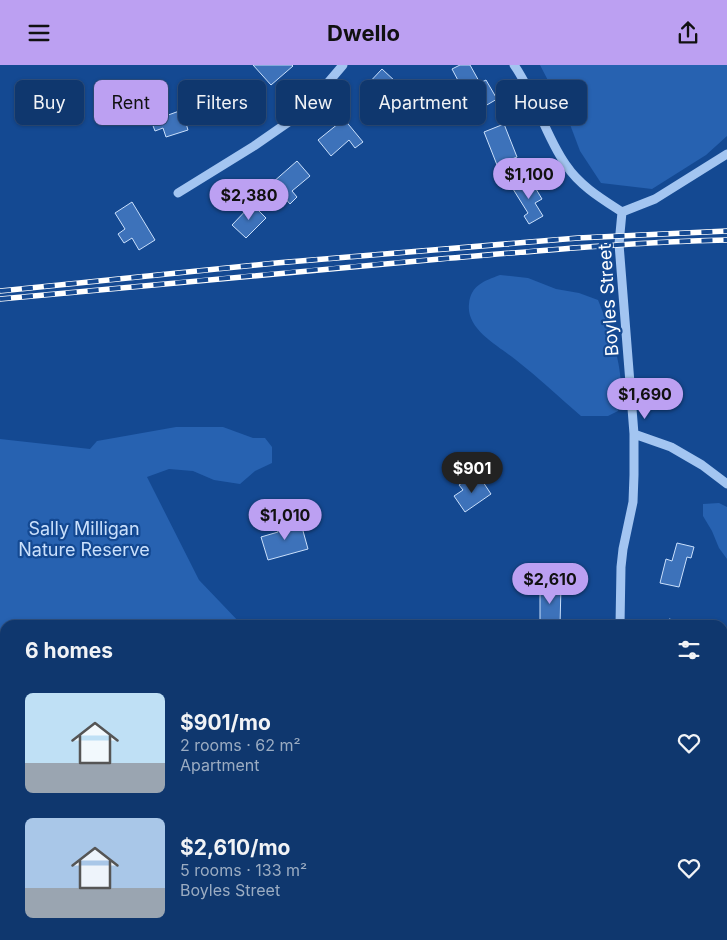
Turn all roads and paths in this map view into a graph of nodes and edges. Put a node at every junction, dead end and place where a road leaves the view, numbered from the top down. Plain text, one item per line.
1 (343, 65) edge
2 (514, 65) edge
3 (727, 154) edge
4 (178, 193) dead end
5 (622, 212) junction
6 (634, 434) junction
7 (727, 484) edge
8 (620, 620) edge

1 - 4 street
2 - 5 street
3 - 5 street
5 - 6 street, Boyles Street
6 - 7 street
6 - 8 street, Boyles Street

